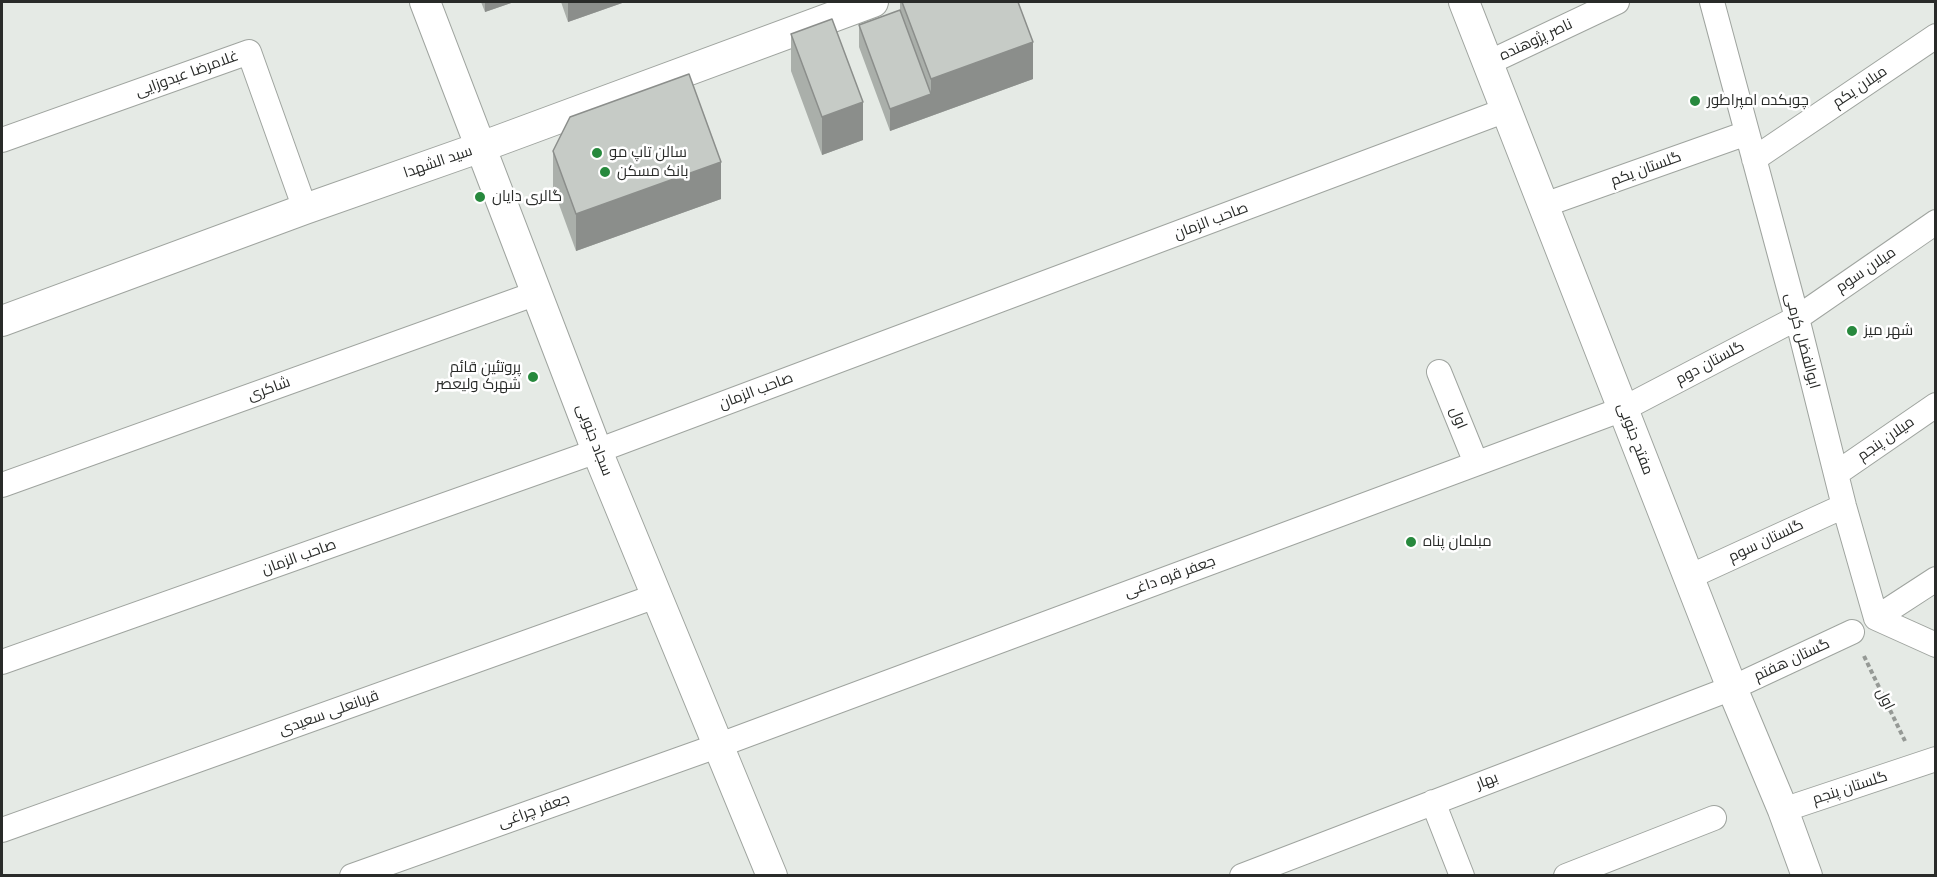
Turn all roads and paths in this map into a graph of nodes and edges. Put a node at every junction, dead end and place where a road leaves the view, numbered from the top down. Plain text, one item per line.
1 (425, 2) edge
2 (873, 2) edge
3 (1464, 2) edge
4 (1617, 2) edge
5 (1712, 2) edge
6 (1935, 36) edge
7 (1488, 63) junction
8 (1506, 110) junction
9 (1747, 133) junction
10 (2, 140) edge
11 (481, 147) junction
12 (1754, 159) junction
13 (1544, 205) junction
14 (305, 209) junction
15 (1935, 222) edge
16 (537, 293) junction
17 (1797, 318) junction
18 (2, 321) edge
19 (1439, 372) dead end
20 (1935, 405) edge
21 (1623, 409) junction
22 (597, 451) junction
23 (1476, 463) junction
24 (1837, 473) junction
25 (2, 485) edge
26 (1844, 506) junction
27 (1689, 577) junction
28 (1935, 579) edge
29 (656, 596) junction
30 (1876, 618) junction
31 (1852, 632) joint
32 (1935, 645) edge
33 (2, 662) edge
34 (1732, 688) junction
35 (717, 746) junction
36 (1926, 762) edge
37 (1432, 802) junction
38 (1783, 810) junction
39 (1714, 818) dead end
40 (2, 830) edge
41 (352, 876) edge
42 (772, 876) edge
43 (1242, 876) edge
44 (1462, 876) edge
45 (1566, 876) edge
46 (1807, 876) edge

1 - 11 street, سجاد جنوبی
2 - 11 street, سید الشهدا
3 - 7 street, مفتح جنوبی
4 - 7 street, ناصر پژوهنده
5 - 9 street, ابوالفضل کرمی
6 - 12 street, میلان یکم
7 - 8 street, مفتح جنوبی
8 - 13 street, مفتح جنوبی
8 - 22 street, صاحب الزمان
9 - 12 street, ابوالفضل کرمی
9 - 13 street, گلستان یکم
10 - 14 street, غلامرضا عبدوزایی
11 - 14 street, سید الشهدا
11 - 16 street, سجاد جنوبی
12 - 17 street, ابوالفضل کرمی
13 - 21 street, مفتح جنوبی
14 - 18 street, سید الشهدا
15 - 17 street, میلان سوم
16 - 22 street, سجاد جنوبی
16 - 25 street, شاکری
17 - 21 street, گلستان دوم
17 - 24 street, ابوالفضل کرمی
19 - 23 street, اول
20 - 24 street, میلان پنجم
21 - 23 street, جعفر قره داغی
21 - 27 street, مفتح جنوبی
22 - 29 street, سجاد جنوبی
22 - 33 street, صاحب الزمان
23 - 35 street, جعفر قره داغی
24 - 26 street, ابوالفضل کرمی
26 - 27 street, گلستان سوم
26 - 30 street, ابوالفضل کرمی
27 - 34 street, مفتح جنوبی
28 - 30 street
29 - 35 street, سجاد جنوبی
29 - 40 street, قربانعلی سعیدی
30 - 32 street
31 - 34 street, گستان هفتم
31 - 36 path, اول
34 - 37 street, بهار
34 - 38 street, مفتح جنوبی
35 - 41 street, جعفر چراغی
35 - 42 street, سجاد جنوبی
36 - 38 street, گلستان پنجم
37 - 43 street, بهار
37 - 44 street
38 - 46 street, مفتح جنوبی
39 - 45 street

